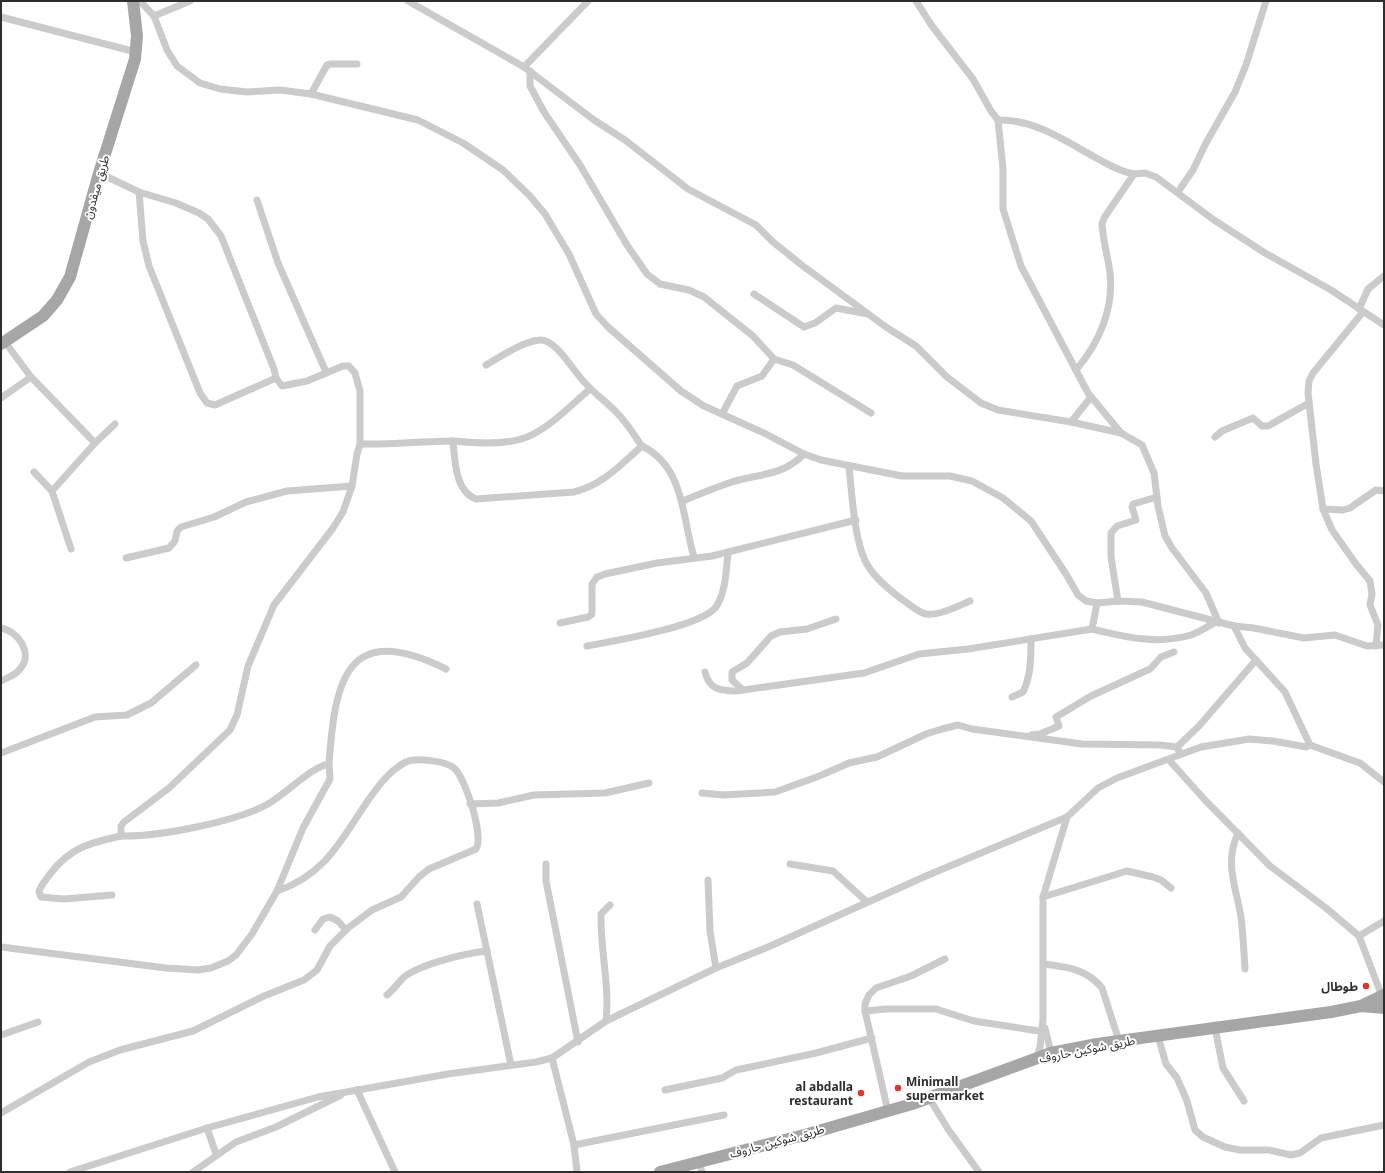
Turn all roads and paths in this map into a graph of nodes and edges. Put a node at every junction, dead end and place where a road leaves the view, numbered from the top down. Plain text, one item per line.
1 (133, 1) edge
2 (140, 1) edge
3 (190, 1) edge
4 (408, 1) edge
5 (588, 1) edge
6 (916, 1) edge
7 (1266, 1) edge
8 (154, 16) junction
9 (1, 17) edge
10 (136, 52) junction
11 (357, 64) dead end
12 (527, 69) junction
13 (311, 94) junction
14 (998, 120) junction
15 (99, 173) junction
16 (1134, 174) junction
17 (139, 192) junction
18 (1178, 192) junction
19 (257, 200) dead end
20 (1384, 276) edge
21 (754, 294) dead end
22 (1361, 310) junction
23 (870, 314) junction
24 (1384, 326) edge
25 (3, 343) edge
26 (774, 359) junction
27 (486, 365) dead end
28 (1076, 370) junction
29 (326, 372) junction
30 (31, 378) junction
31 (276, 378) junction
32 (590, 389) junction
33 (1091, 397) junction
34 (1, 398) edge
35 (1309, 403) junction
36 (871, 413) dead end
37 (722, 414) junction
38 (1071, 422) junction
39 (114, 424) dead end
40 (1121, 433) junction
41 (1215, 437) dead end
42 (453, 441) junction
43 (95, 443) junction
44 (360, 444) junction
45 (642, 446) junction
46 (804, 454) junction
47 (849, 467) junction
48 (34, 472) dead end
49 (352, 486) junction
50 (52, 491) junction
51 (1384, 491) edge
52 (1157, 497) junction
53 (683, 501) junction
54 (1324, 509) junction
55 (856, 520) junction
56 (71, 549) dead end
57 (728, 553) junction
58 (694, 557) junction
59 (126, 558) dead end
60 (970, 601) dead end
61 (1118, 601) junction
62 (1097, 603) junction
63 (836, 619) dead end
64 (1217, 622) junction
65 (560, 623) dead end
66 (1234, 626) junction
67 (1, 628) edge
68 (1092, 629) junction
69 (1031, 639) junction
70 (1384, 645) edge
71 (587, 646) dead end
72 (1376, 646) junction
73 (1174, 652) dead end
74 (1256, 660) junction
75 (196, 665) dead end
76 (446, 669) dead end
77 (705, 672) dead end
78 (1, 681) edge
79 (742, 690) junction
80 (1012, 697) dead end
81 (1022, 736) junction
82 (1310, 745) junction
83 (1177, 747) junction
84 (1, 753) edge
85 (1181, 755) junction
86 (1169, 760) junction
87 (329, 764) junction
88 (1384, 782) edge
89 (649, 783) dead end
90 (702, 793) dead end
91 (470, 804) junction
92 (1067, 817) junction
93 (1238, 833) junction
94 (121, 836) junction
95 (546, 864) dead end
96 (790, 864) dead end
97 (708, 880) dead end
98 (1171, 888) dead end
99 (277, 891) junction
100 (112, 895) dead end
101 (1043, 897) junction
102 (868, 902) junction
103 (477, 904) dead end
104 (610, 905) dead end
105 (1384, 921) edge
106 (315, 930) dead end
107 (346, 930) junction
108 (1359, 936) junction
109 (1, 947) edge
110 (487, 951) junction
111 (945, 959) dead end
112 (1044, 964) junction
113 (716, 968) junction
114 (1245, 969) dead end
115 (387, 995) dead end
116 (1383, 997) edge
117 (1361, 1006) junction
118 (1384, 1008) edge
119 (865, 1011) junction
120 (606, 1021) junction
121 (38, 1022) dead end
122 (1215, 1028) junction
123 (1044, 1032) junction
124 (1, 1035) edge
125 (1158, 1036) junction
126 (872, 1038) junction
127 (1120, 1041) junction
128 (578, 1042) junction
129 (1051, 1053) junction
130 (552, 1058) junction
131 (1037, 1058) junction
132 (511, 1065) junction
133 (357, 1090) junction
134 (665, 1090) dead end
135 (349, 1091) junction
136 (929, 1098) junction
137 (1244, 1101) dead end
138 (888, 1111) junction
139 (1, 1113) edge
140 (724, 1116) dead end
141 (1384, 1124) edge
142 (207, 1128) junction
143 (574, 1145) junction
144 (216, 1154) junction
145 (700, 1167) edge
146 (70, 1172) edge
147 (193, 1172) edge
148 (394, 1172) edge
149 (577, 1172) edge
150 (660, 1172) edge
151 (980, 1172) edge

1 - 10 main road, طريق ميفدون
2 - 8 street
3 - 8 street
4 - 12 street
5 - 12 street
6 - 14 street
7 - 18 street
8 - 13 street
9 - 10 street
10 - 15 main road, طريق ميفدون
11 - 13 street
12 - 23 street
12 - 26 street
13 - 37 street
14 - 16 street
14 - 28 street
15 - 17 street
15 - 25 main road, طريق ميفدون
16 - 18 street
16 - 28 street
17 - 31 street
17 - 31 street
18 - 22 street
19 - 29 street
20 - 22 street
21 - 23 street
22 - 24 street
22 - 35 street
23 - 38 street
25 - 30 street
26 - 36 street
26 - 37 street
27 - 32 street
28 - 33 street
29 - 31 street
29 - 44 street
30 - 34 street
30 - 43 street
32 - 42 street
32 - 45 street
33 - 38 street
33 - 40 street
35 - 41 street
35 - 54 street
37 - 46 street
38 - 40 street
39 - 43 street
40 - 52 street
42 - 44 street
42 - 45 street
43 - 50 street
44 - 49 street
45 - 53 street
46 - 47 street
46 - 53 street
47 - 55 street
47 - 62 street
48 - 50 street
49 - 59 street
49 - 94 street
50 - 56 street
51 - 54 street
52 - 61 street
52 - 64 street
53 - 58 street
54 - 72 street
55 - 57 street
55 - 60 street
57 - 58 street
57 - 71 street
58 - 65 street
61 - 62 street
61 - 64 street
62 - 68 street
63 - 79 street
64 - 66 street
64 - 68 street
66 - 72 street
66 - 74 street
67 - 78 street
68 - 69 street
69 - 79 street
69 - 80 street
70 - 72 street
73 - 81 street
74 - 82 street
74 - 83 street
75 - 84 street
76 - 87 street
77 - 79 street
81 - 83 street
81 - 90 street
82 - 85 street
82 - 88 street
83 - 85 street
85 - 86 street
86 - 92 street
86 - 93 street
87 - 94 street
87 - 99 street
89 - 91 street
91 - 99 street
91 - 107 street
92 - 101 street
92 - 102 street
93 - 108 street
93 - 114 street
94 - 100 street
95 - 128 street
96 - 102 street
97 - 113 street
98 - 101 street
99 - 109 street
101 - 112 street
102 - 113 street
103 - 110 street
104 - 120 street
105 - 108 street
106 - 107 street
107 - 139 street
108 - 116 street
110 - 115 street
110 - 132 street
111 - 119 street
112 - 123 street
112 - 127 street
113 - 120 street
116 - 117 main road, طريق شوكين حاروف
117 - 118 main road, طريق شوكين حاروف
117 - 122 main road, طريق شوكين حاروف
119 - 123 street
119 - 126 street
120 - 128 street
121 - 124 street
122 - 125 main road, طريق شوكين حاروف
122 - 137 street
123 - 129 street
123 - 131 street
125 - 127 main road, طريق شوكين حاروف
125 - 141 street
126 - 134 street
126 - 138 street
127 - 129 main road, طريق شوكين حاروف
128 - 130 street
129 - 131 main road, طريق شوكين حاروف
130 - 132 street
130 - 143 street
131 - 136 main road, طريق شوكين حاروف
132 - 133 street
133 - 135 street
133 - 148 street
135 - 142 street
135 - 144 street
136 - 138 main road, طريق شوكين حاروف
136 - 151 street
138 - 145 main road, طريق شوكين حاروف
140 - 143 street
142 - 144 street
142 - 146 street
143 - 149 street
144 - 147 street
145 - 150 main road, طريق شوكين حاروف

